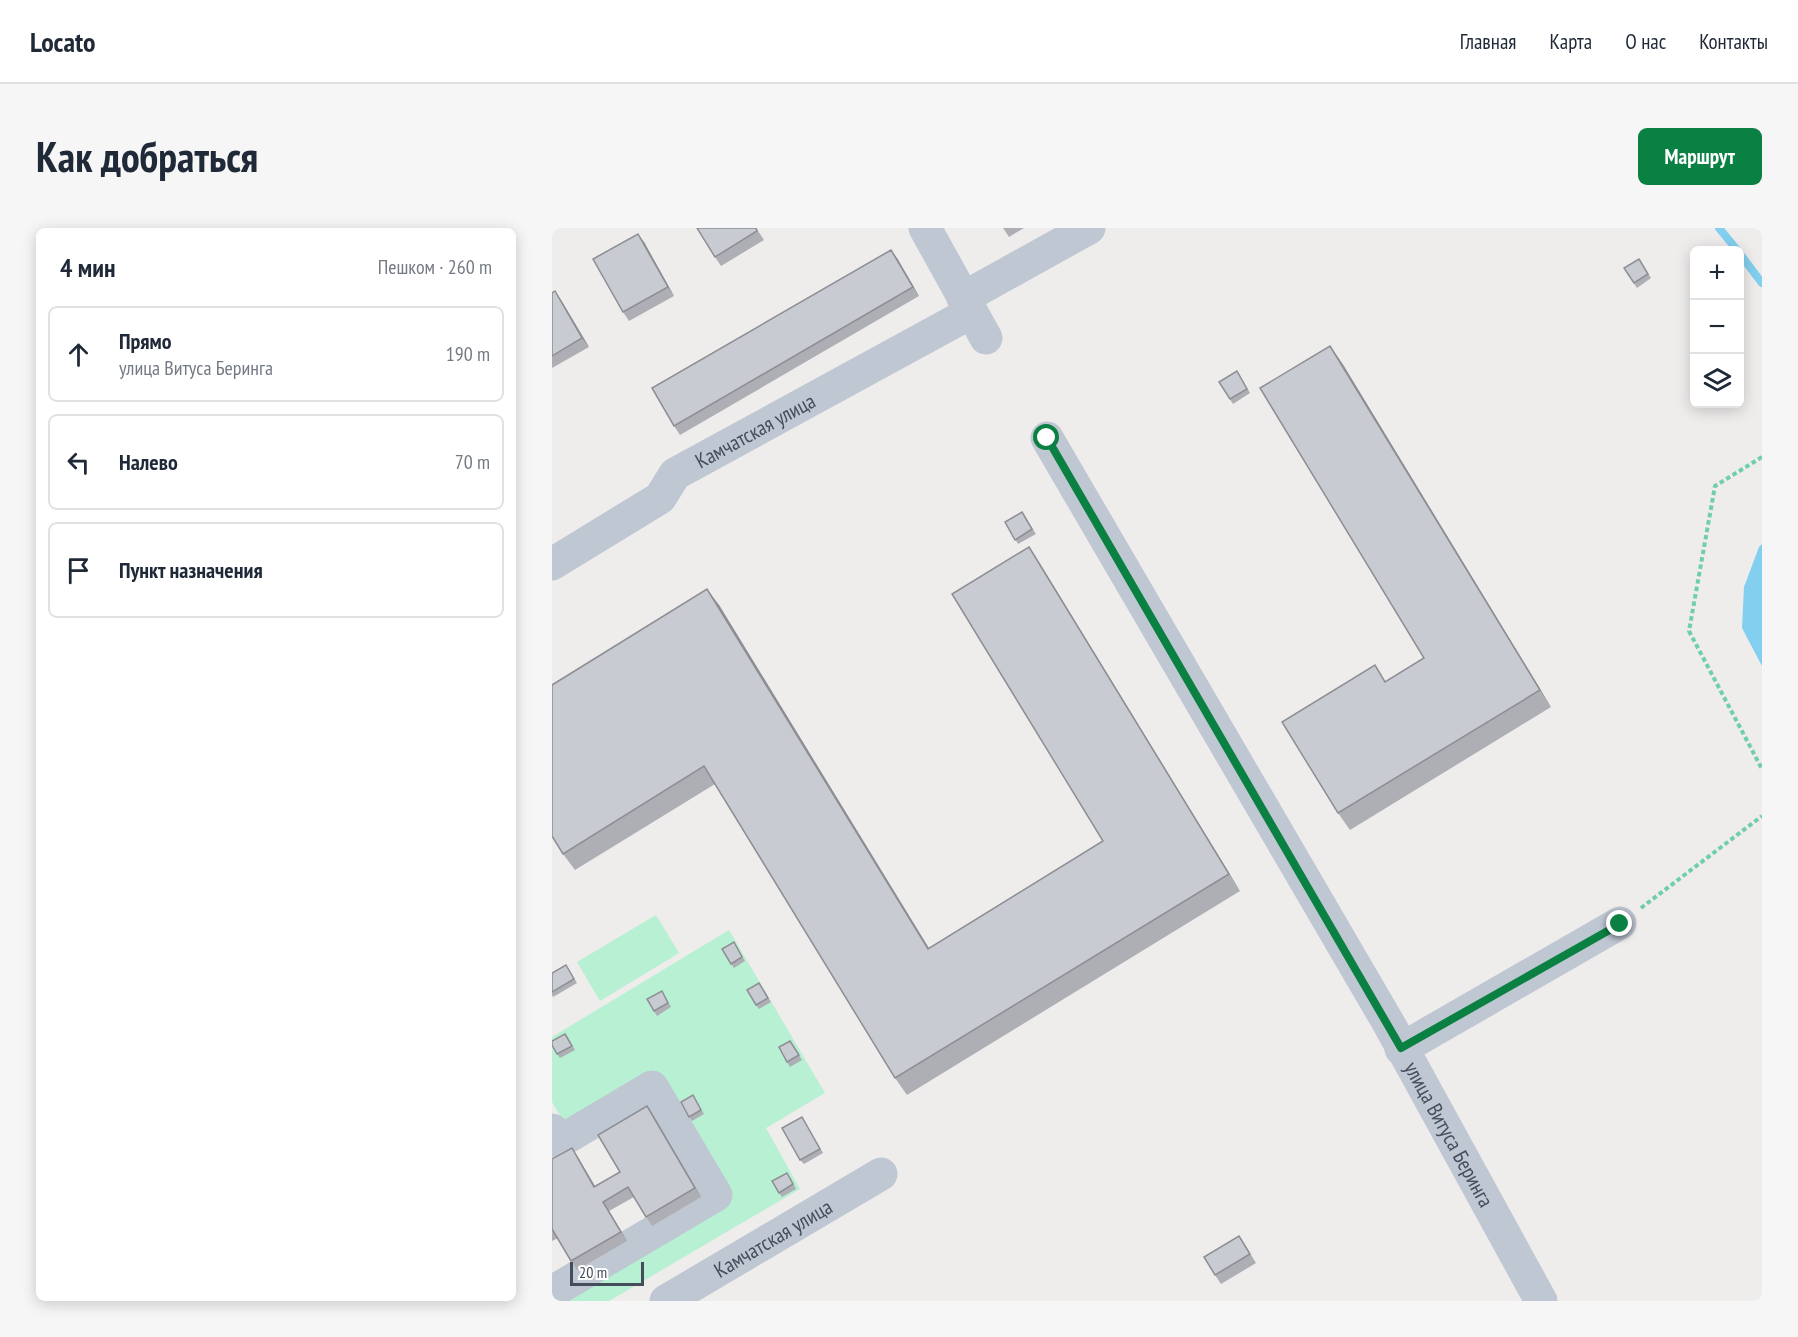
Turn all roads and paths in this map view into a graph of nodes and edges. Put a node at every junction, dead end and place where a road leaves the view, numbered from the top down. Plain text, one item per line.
1 (925, 228) edge
2 (1089, 228) edge
3 (973, 316) junction
4 (1047, 438) dead end
5 (1762, 457) edge
6 (552, 564) edge
7 (1762, 769) edge
8 (1762, 816) edge
9 (1620, 924) joint
10 (1401, 1048) junction
11 (552, 1130) edge
12 (881, 1174) dead end
13 (552, 1292) edge
14 (666, 1301) edge
15 (1541, 1301) edge

1 - 3 street
2 - 3 street, Камчатская улица
3 - 6 street, Камчатская улица
4 - 10 street, улица Витуса Беринга
5 - 7 path
8 - 9 path
9 - 10 street
10 - 15 street, улица Витуса Беринга
11 - 13 street
12 - 14 street, Камчатская улица

